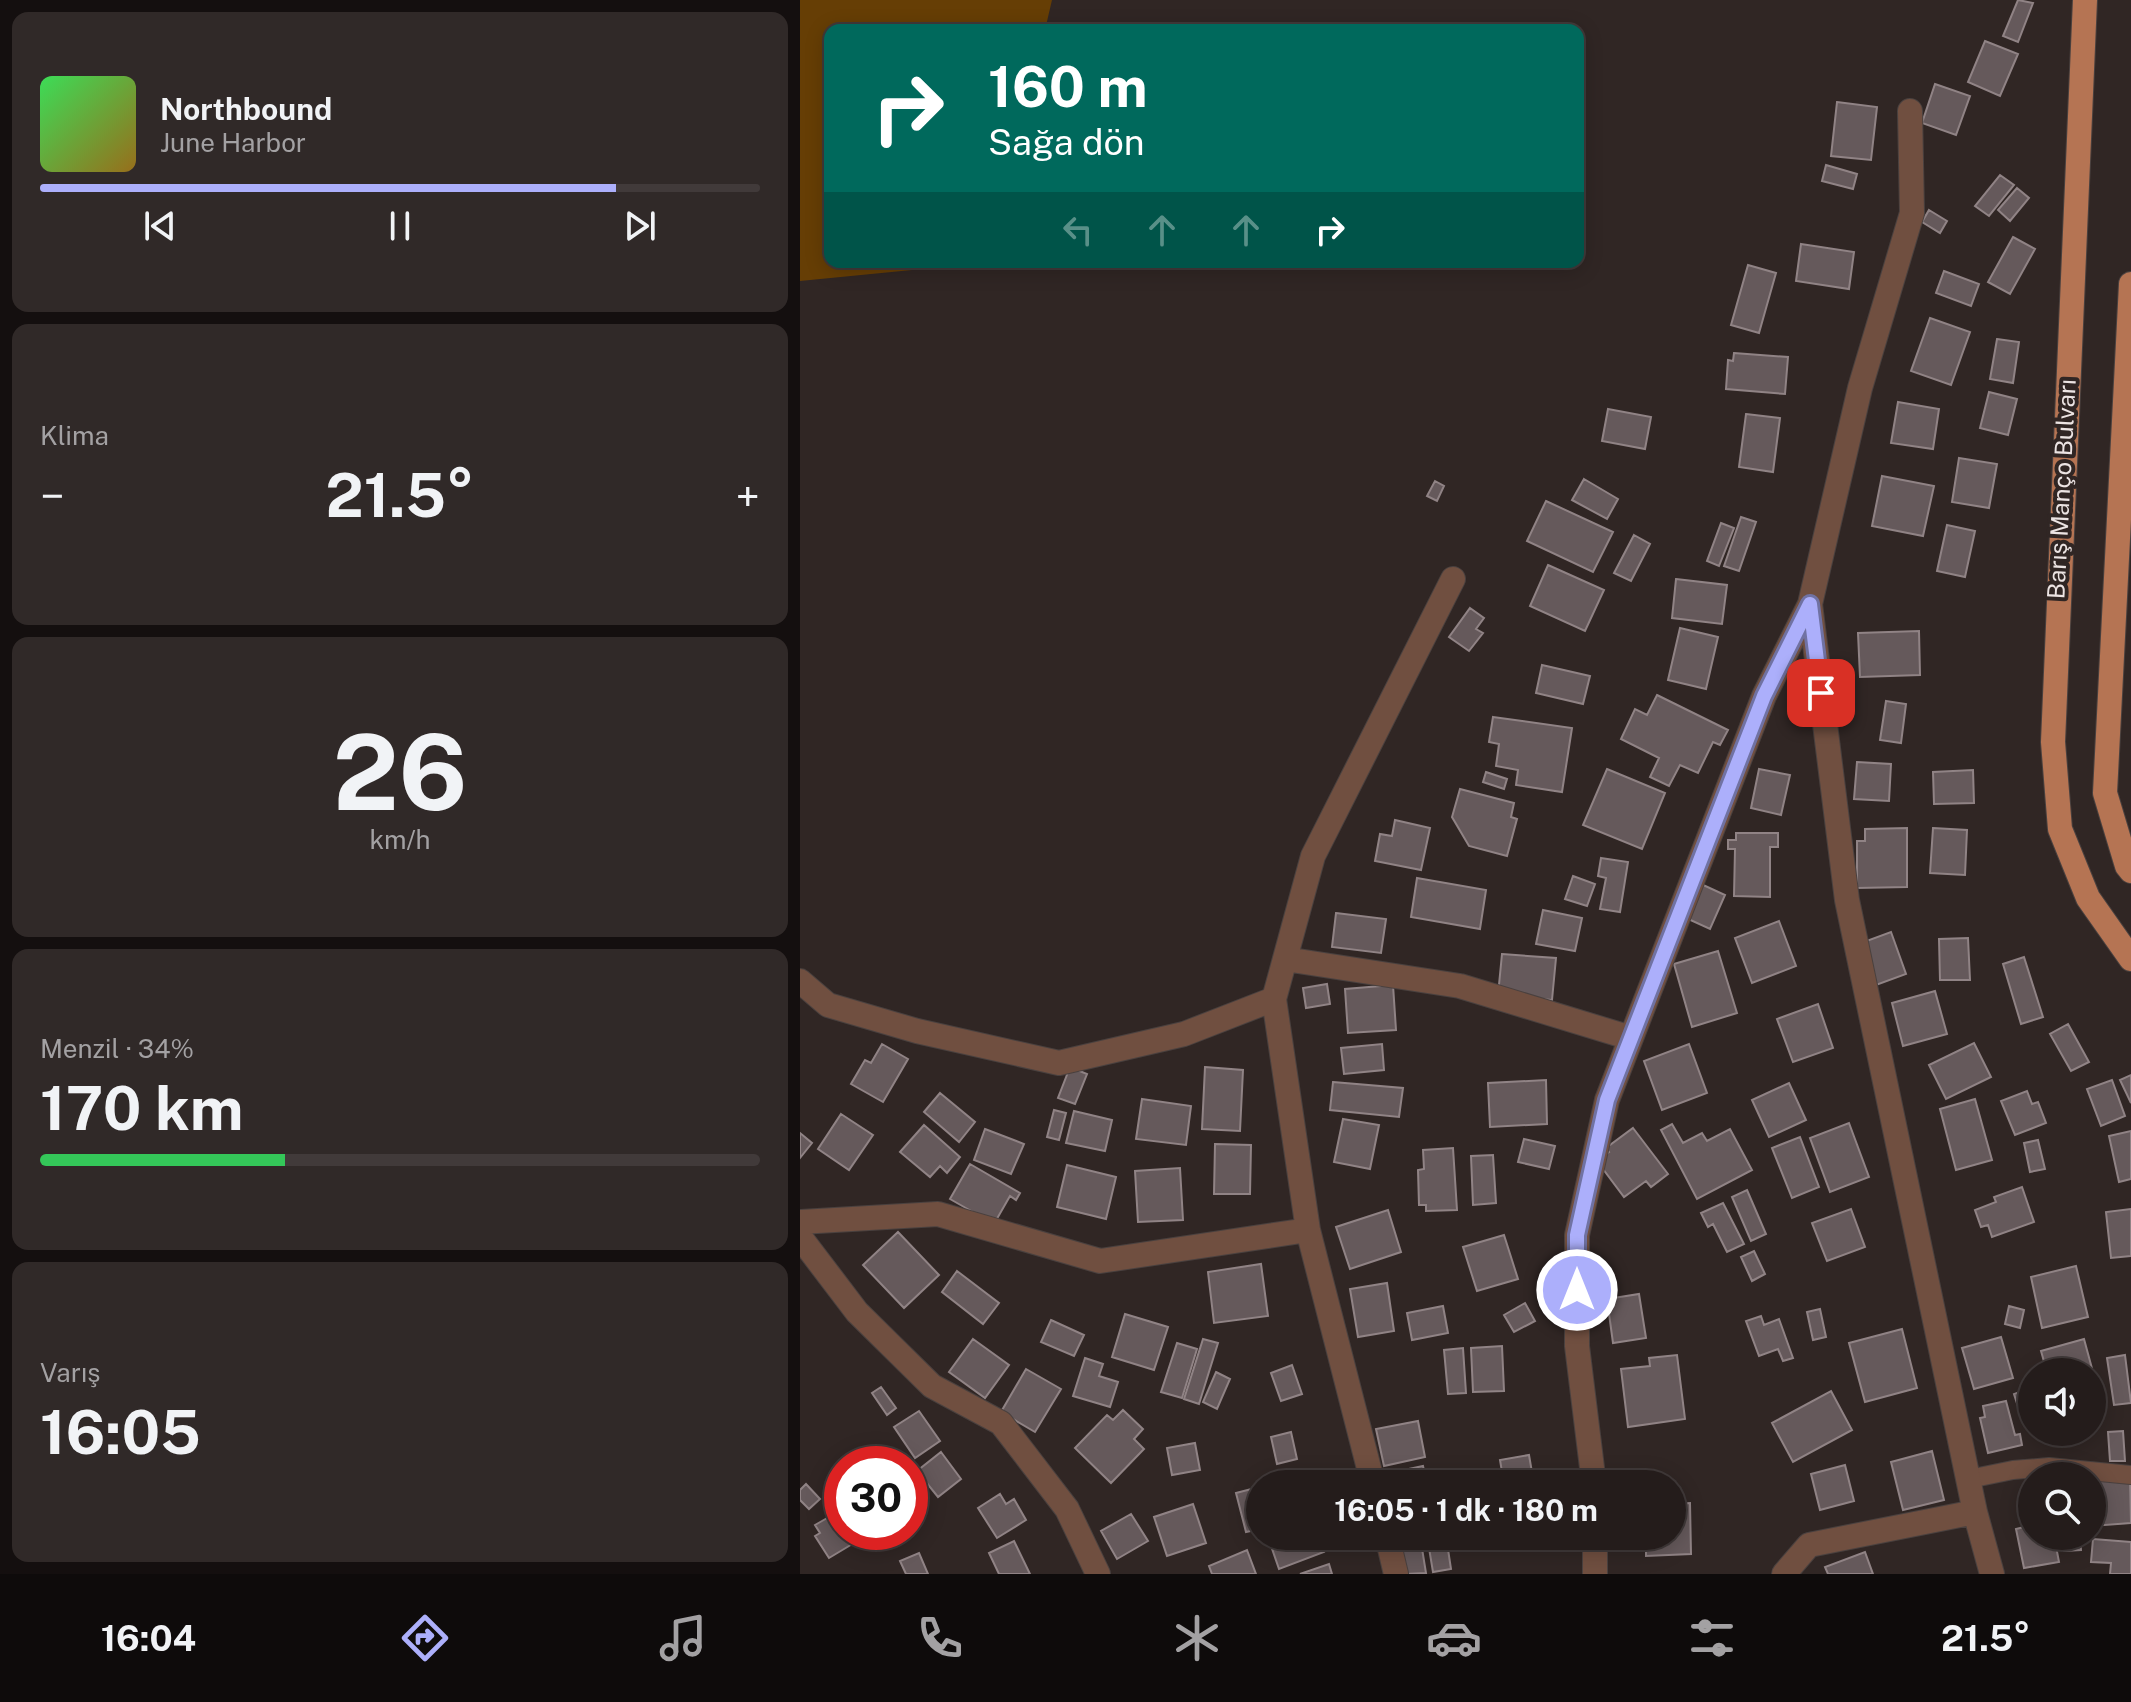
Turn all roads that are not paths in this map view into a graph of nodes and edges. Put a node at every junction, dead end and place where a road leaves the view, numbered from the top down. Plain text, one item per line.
1 (2085, 0) edge
2 (1910, 111) dead end
3 (2131, 284) edge
4 (1453, 579) dead end
5 (2123, 590) edge
6 (1810, 604) junction
7 (2131, 871) edge
8 (1285, 959) junction
9 (2131, 959) edge
10 (800, 981) edge
11 (1274, 999) junction
12 (1631, 1038) junction
13 (800, 1222) edge
14 (1308, 1230) junction
15 (800, 1237) edge
16 (1369, 1470) edge
17 (1592, 1470) edge
18 (2131, 1475) edge
19 (1969, 1479) junction
20 (1975, 1512) junction
21 (1390, 1550) edge
22 (1595, 1550) edge
23 (1098, 1574) edge
24 (1396, 1574) edge
25 (1595, 1574) edge
26 (1784, 1574) edge
27 (1992, 1574) edge

1 - 9 main road, Barış Manço Bulvarı
2 - 6 street
3 - 5 main road
4 - 8 street
5 - 7 main road
6 - 12 street
6 - 19 street
8 - 11 street
8 - 12 street
10 - 11 street
11 - 14 street
12 - 17 street
13 - 14 street
14 - 16 street
15 - 23 street
18 - 19 lane
19 - 20 street
20 - 26 street
20 - 27 street
21 - 24 street
22 - 25 street

